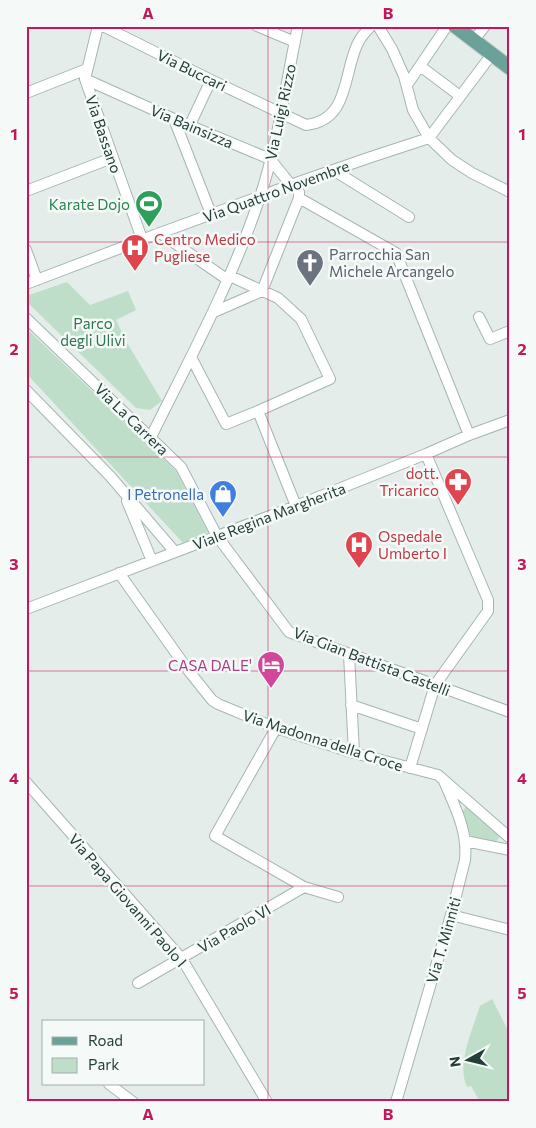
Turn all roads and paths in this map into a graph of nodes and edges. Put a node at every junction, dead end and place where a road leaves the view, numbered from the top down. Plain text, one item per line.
1 (98, 26) edge
2 (103, 26) edge
3 (257, 26) edge
4 (298, 26) edge
5 (371, 26) edge
6 (378, 26) edge
7 (447, 26) edge
8 (455, 26) edge
9 (484, 26) edge
10 (474, 40) junction
11 (295, 42) junction
12 (492, 54) junction
13 (420, 66) junction
14 (510, 68) edge
15 (86, 74) junction
16 (211, 80) junction
17 (407, 85) junction
18 (26, 93) edge
19 (460, 96) junction
20 (282, 113) junction
21 (174, 119) junction
22 (190, 125) junction
23 (429, 138) junction
24 (112, 158) junction
25 (270, 159) junction
26 (333, 170) junction
27 (295, 183) junction
28 (26, 191) edge
29 (510, 192) edge
30 (260, 196) junction
31 (299, 198) junction
32 (211, 214) junction
33 (409, 217) dead end
34 (160, 233) junction
35 (142, 239) junction
36 (26, 250) edge
37 (229, 278) junction
38 (38, 280) junction
39 (26, 284) edge
40 (262, 291) junction
41 (214, 312) junction
42 (479, 316) dead end
43 (26, 318) edge
44 (510, 330) edge
45 (191, 357) junction
46 (26, 390) edge
47 (258, 412) junction
48 (510, 420) edge
49 (470, 435) junction
50 (151, 437) junction
51 (426, 454) junction
52 (123, 490) junction
53 (296, 506) junction
54 (217, 536) junction
55 (175, 552) junction
56 (152, 561) junction
57 (119, 573) junction
58 (26, 609) edge
59 (348, 654) junction
60 (435, 685) junction
61 (351, 705) junction
62 (510, 712) edge
63 (276, 728) junction
64 (422, 729) junction
65 (354, 754) junction
66 (410, 768) junction
67 (443, 778) junction
68 (26, 782) edge
69 (510, 838) edge
70 (465, 841) junction
71 (510, 850) edge
72 (304, 887) junction
73 (338, 898) dead end
74 (451, 915) junction
75 (510, 930) edge
76 (182, 959) junction
77 (138, 983) dead end
78 (113, 1086) edge
79 (133, 1102) edge
80 (267, 1102) edge
81 (396, 1102) edge

1 - 15 street
2 - 16 street, Via Buccari
3 - 11 street
4 - 11 street, Via Luigi Rizzo
5 - 20 street, Via Buccari
6 - 17 street
7 - 13 street
8 - 10 main road
9 - 10 street
10 - 12 main road
11 - 20 street, Via Luigi Rizzo
12 - 14 main road
12 - 19 street
13 - 17 street
13 - 19 street
15 - 18 street
15 - 21 street, Via Bainsizza
15 - 24 street, Via Bassano
16 - 20 street, Via Buccari
16 - 22 street
17 - 23 street
19 - 23 street
20 - 25 street, Via Luigi Rizzo
21 - 22 street, Via Bainsizza
21 - 32 street
22 - 25 street, Via Bainsizza
23 - 26 street, Via Quattro Novembre
23 - 29 street
24 - 28 street
24 - 35 street, Via Bassano
25 - 27 street, Via Bainsizza
25 - 30 street, Via Luigi Rizzo
26 - 27 street, Via Quattro Novembre
26 - 33 street
27 - 30 street, Via Quattro Novembre
27 - 31 street
30 - 32 street, Via Quattro Novembre
30 - 37 street, Via Luigi Rizzo
31 - 40 street
31 - 49 street
32 - 34 street, Via Quattro Novembre
34 - 35 street, Via Quattro Novembre
34 - 37 street
35 - 38 street, Via Quattro Novembre
36 - 38 street
37 - 40 street
37 - 41 street, Via Luigi Rizzo
38 - 39 street, Via Quattro Novembre
40 - 41 street
40 - 47 street
41 - 45 street
42 - 44 street
43 - 50 street, Via La Carrera
45 - 47 street
45 - 50 street
46 - 52 street
47 - 53 street
48 - 49 street, Viale Regina Margherita
49 - 51 street, Viale Regina Margherita
50 - 54 street, Via La Carrera
51 - 53 street, Viale Regina Margherita
51 - 60 street
52 - 55 street
52 - 56 street
53 - 54 street, Viale Regina Margherita
54 - 55 street, Viale Regina Margherita
54 - 59 street, Via Gian Battista Castelli
55 - 56 street, Viale Regina Margherita
56 - 57 street, Viale Regina Margherita
57 - 58 street, Viale Regina Margherita
57 - 63 street, Via Madonna della Croce
59 - 60 street, Via Gian Battista Castelli
59 - 61 street
60 - 62 street, Via Gian Battista Castelli
60 - 64 street
61 - 64 street
61 - 65 street
63 - 65 street, Via Madonna della Croce
63 - 72 street
64 - 66 street
65 - 66 street, Via Madonna della Croce
66 - 67 street, Via Madonna della Croce
67 - 69 street, Via Madonna della Croce
67 - 70 street, Via T. Minniti
68 - 76 street, Via Papa Giovanni Paolo I
70 - 71 street
70 - 74 street, Via T. Minniti
72 - 73 street
72 - 76 street, Via Paolo VI
74 - 75 street
74 - 81 street, Via T. Minniti
76 - 77 street, Via Paolo VI
76 - 80 street, Via Papa Giovanni Paolo I
78 - 79 street

